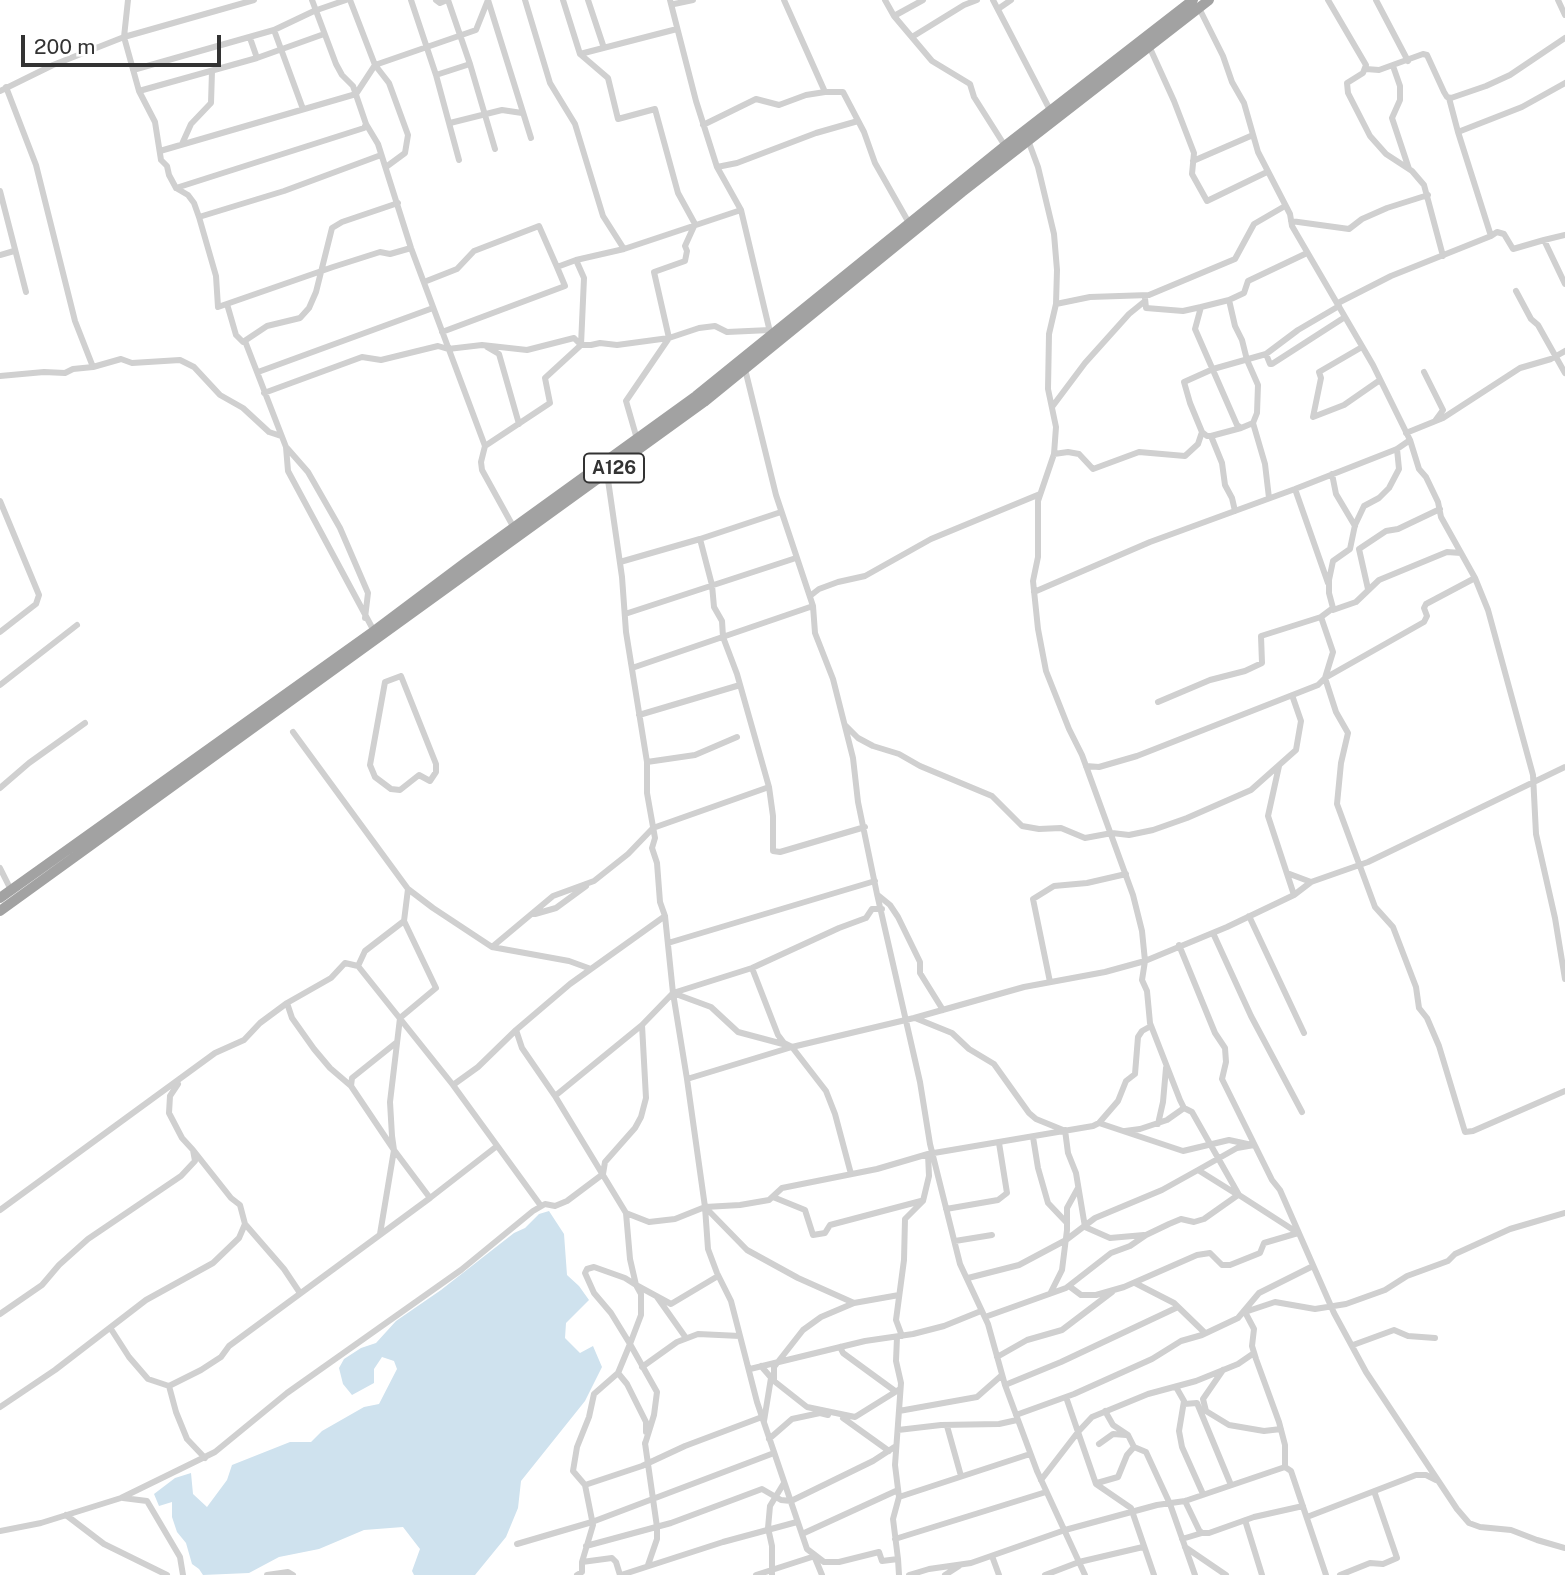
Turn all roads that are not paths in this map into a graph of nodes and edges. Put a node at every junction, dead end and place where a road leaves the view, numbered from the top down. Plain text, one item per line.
1 (128, 0) edge
2 (254, 0) edge
3 (312, 0) edge
4 (348, 0) edge
5 (411, 0) edge
6 (436, 0) edge
7 (448, 0) edge
8 (488, 0) edge
9 (525, 0) edge
10 (563, 0) edge
11 (588, 0) edge
12 (693, 0) edge
13 (784, 0) edge
14 (885, 0) edge
15 (923, 0) edge
16 (977, 0) edge
17 (993, 0) edge
18 (1011, 0) edge
19 (1209, 0) edge
20 (1328, 0) edge
21 (1376, 0) edge
22 (1558, 0) edge
23 (672, 2) edge
24 (1196, 4) edge
25 (998, 9) junction
26 (314, 11) junction
27 (1565, 15) edge
28 (894, 16) junction
29 (677, 29) junction
30 (274, 30) junction
31 (324, 34) junction
32 (460, 35) junction
33 (124, 37) junction
34 (912, 37) junction
35 (250, 38) junction
36 (1565, 38) edge
37 (427, 46) junction
38 (1149, 46) junction
39 (604, 48) junction
40 (281, 49) junction
41 (580, 54) junction
42 (257, 58) junction
43 (1408, 61) junction
44 (470, 64) junction
45 (375, 65) junction
46 (1393, 66) junction
47 (1366, 69) junction
48 (133, 70) junction
49 (212, 71) junction
50 (436, 75) junction
51 (1565, 83) edge
52 (2, 89) edge
53 (139, 91) junction
54 (825, 92) junction
55 (356, 94) junction
56 (1449, 98) junction
57 (303, 109) junction
58 (1050, 110) junction
59 (522, 113) junction
60 (485, 114) junction
61 (858, 121) junction
62 (450, 123) junction
63 (366, 124) junction
64 (703, 125) junction
65 (1458, 132) junction
66 (1253, 135) junction
67 (531, 138) dead end
68 (1028, 140) junction
69 (182, 144) junction
70 (1005, 146) junction
71 (495, 149) dead end
72 (160, 151) junction
73 (381, 155) junction
74 (459, 160) dead end
75 (1193, 161) junction
76 (386, 167) junction
77 (717, 167) junction
78 (1409, 169) junction
79 (1267, 172) junction
80 (176, 188) junction
81 (0, 191) edge
82 (1428, 195) junction
83 (398, 203) junction
84 (1285, 206) junction
85 (741, 210) junction
86 (199, 217) junction
87 (1291, 220) junction
88 (909, 223) junction
89 (695, 224) junction
90 (1565, 235) edge
91 (1491, 236) junction
92 (1545, 240) junction
93 (411, 248) junction
94 (624, 249) junction
95 (14, 251) junction
96 (1307, 253) junction
97 (0, 255) edge
98 (1443, 256) junction
99 (576, 261) junction
100 (557, 267) junction
101 (321, 271) junction
102 (424, 282) junction
103 (1565, 284) edge
104 (1516, 291) dead end
105 (26, 292) dead end
106 (1145, 299) junction
107 (1229, 300) junction
108 (227, 303) junction
109 (1056, 304) junction
110 (1339, 305) junction
111 (1201, 307) junction
112 (433, 308) junction
113 (1345, 317) junction
114 (442, 332) junction
115 (770, 332) junction
116 (669, 338) junction
117 (245, 341) junction
118 (482, 345) junction
119 (581, 345) junction
120 (1362, 347) junction
121 (448, 349) junction
122 (1565, 351) edge
123 (1266, 354) junction
124 (1556, 356) junction
125 (1247, 360) junction
126 (93, 367) junction
127 (746, 369) junction
128 (1213, 369) junction
129 (258, 372) junction
130 (1424, 372) dead end
131 (1565, 373) edge
132 (0, 376) edge
133 (1380, 380) junction
134 (264, 393) junction
135 (1052, 408) junction
136 (1433, 422) junction
137 (1253, 423) junction
138 (519, 424) junction
139 (1241, 428) junction
140 (1202, 432) junction
141 (1406, 433) junction
142 (281, 436) junction
143 (1212, 436) junction
144 (637, 439) junction
145 (1410, 440) junction
146 (485, 446) junction
147 (286, 447) junction
148 (1397, 449) junction
149 (1054, 454) junction
150 (607, 473) junction
151 (1332, 474) junction
152 (1295, 489) junction
153 (1040, 494) junction
154 (1269, 498) junction
155 (0, 501) edge
156 (1440, 509) junction
157 (1235, 511) junction
158 (781, 512) junction
159 (1355, 527) junction
160 (514, 528) junction
161 (700, 539) junction
162 (1462, 554) junction
163 (796, 558) junction
164 (620, 562) junction
165 (1475, 578) junction
166 (712, 586) junction
167 (1330, 587) junction
168 (1368, 589) junction
169 (1034, 592) junction
170 (810, 596) junction
171 (813, 606) junction
172 (1333, 610) junction
173 (625, 614) junction
174 (1321, 617) junction
175 (365, 618) junction
176 (77, 625) dead end
177 (0, 632) edge
178 (376, 634) junction
179 (723, 637) junction
180 (632, 668) junction
181 (401, 676) joint
182 (1325, 678) junction
183 (0, 685) edge
184 (740, 685) junction
185 (1292, 695) junction
186 (1158, 702) dead end
187 (639, 715) junction
188 (85, 723) dead end
189 (845, 726) junction
190 (293, 732) dead end
191 (737, 737) dead end
192 (647, 762) junction
193 (1086, 765) junction
194 (1279, 766) junction
195 (1099, 767) junction
196 (1565, 767) edge
197 (1091, 780) junction
198 (1534, 782) junction
199 (769, 787) junction
200 (0, 788) edge
201 (865, 827) junction
202 (653, 828) junction
203 (1112, 833) junction
204 (1129, 835) junction
205 (1117, 847) junction
206 (1360, 865) junction
207 (0, 868) edge
208 (1287, 873) junction
209 (1126, 874) junction
210 (594, 881) junction
211 (875, 881) junction
212 (1311, 882) junction
213 (408, 889) junction
214 (11, 890) junction
215 (877, 894) junction
216 (1294, 895) junction
217 (0, 898) edge
218 (882, 909) junction
219 (0, 911) edge
220 (531, 916) junction
221 (665, 916) junction
222 (1249, 916) junction
223 (404, 921) junction
224 (1213, 933) junction
225 (668, 943) junction
226 (1179, 945) junction
227 (492, 947) junction
228 (1145, 961) junction
229 (358, 966) junction
230 (752, 968) junction
231 (591, 969) junction
232 (1565, 979) edge
233 (1050, 982) junction
234 (673, 993) junction
235 (287, 1003) junction
236 (943, 1010) junction
237 (400, 1018) junction
238 (914, 1018) junction
239 (906, 1019) junction
240 (642, 1025) junction
241 (1151, 1026) junction
242 (516, 1030) junction
243 (1304, 1033) dead end
244 (397, 1042) junction
245 (792, 1047) junction
246 (1166, 1066) junction
247 (183, 1077) junction
248 (687, 1079) junction
249 (453, 1085) junction
250 (351, 1086) junction
251 (1565, 1091) edge
252 (555, 1096) junction
253 (1184, 1108) junction
254 (1302, 1112) dead end
255 (1099, 1123) junction
256 (1157, 1124) junction
257 (1065, 1130) junction
258 (1124, 1131) junction
259 (1033, 1137) junction
260 (999, 1143) junction
261 (1210, 1144) junction
262 (1254, 1145) junction
263 (497, 1146) junction
264 (193, 1150) junction
265 (394, 1150) junction
266 (930, 1154) junction
267 (1218, 1159) junction
268 (1198, 1170) junction
269 (603, 1174) junction
270 (851, 1174) junction
271 (1078, 1188) junction
272 (773, 1197) junction
273 (430, 1198) junction
274 (923, 1201) junction
275 (541, 1206) junction
276 (705, 1207) junction
277 (946, 1209) junction
278 (0, 1210) edge
279 (626, 1213) junction
280 (1565, 1213) edge
281 (1067, 1223) junction
282 (245, 1224) junction
283 (1085, 1227) junction
284 (1297, 1233) junction
285 (380, 1234) junction
286 (992, 1235) dead end
287 (1146, 1235) junction
288 (1066, 1240) junction
289 (955, 1241) junction
290 (1313, 1266) junction
291 (718, 1276) junction
292 (968, 1279) junction
293 (1135, 1283) junction
294 (636, 1285) junction
295 (1069, 1286) junction
296 (1115, 1290) junction
297 (1051, 1292) junction
298 (300, 1293) junction
299 (899, 1295) junction
300 (656, 1296) junction
301 (854, 1303) junction
302 (1331, 1305) junction
303 (1178, 1307) junction
304 (1245, 1312) junction
305 (0, 1314) edge
306 (983, 1314) junction
307 (111, 1329) junction
308 (1205, 1333) junction
309 (740, 1336) junction
310 (900, 1336) junction
311 (686, 1338) junction
312 (1435, 1338) dead end
313 (630, 1344) junction
314 (1353, 1345) junction
315 (840, 1347) junction
316 (1254, 1353) junction
317 (997, 1357) junction
318 (779, 1362) junction
319 (761, 1366) junction
320 (642, 1367) junction
321 (750, 1369) junction
322 (1223, 1370) junction
323 (618, 1373) junction
324 (1002, 1375) junction
325 (772, 1380) junction
326 (1005, 1385) junction
327 (169, 1386) junction
328 (1176, 1387) junction
329 (898, 1390) junction
330 (1066, 1397) junction
331 (1200, 1401) junction
332 (1184, 1404) junction
333 (0, 1407) edge
334 (899, 1411) junction
335 (1105, 1411) junction
336 (1017, 1417) junction
337 (763, 1421) junction
338 (947, 1426) junction
339 (1281, 1429) junction
340 (898, 1430) junction
341 (1078, 1432) junction
342 (1128, 1435) junction
343 (769, 1439) junction
344 (645, 1444) junction
345 (1099, 1444) dead end
346 (1134, 1447) junction
347 (893, 1448) junction
348 (774, 1453) junction
349 (1030, 1454) junction
350 (205, 1458) junction
351 (649, 1462) junction
352 (1285, 1467) junction
353 (961, 1476) junction
354 (1041, 1480) junction
355 (1440, 1482) junction
356 (784, 1483) junction
357 (1096, 1484) junction
358 (585, 1485) junction
359 (1231, 1485) junction
360 (1374, 1490) junction
361 (1046, 1492) junction
362 (899, 1494) junction
363 (1203, 1494) junction
364 (121, 1497) junction
365 (776, 1497) junction
366 (654, 1499) junction
367 (1185, 1501) junction
368 (790, 1502) junction
369 (1170, 1504) junction
370 (1303, 1506) junction
371 (1132, 1512) junction
372 (66, 1515) junction
373 (1307, 1517) junction
374 (1245, 1520) junction
375 (592, 1522) junction
376 (797, 1522) junction
377 (657, 1527) junction
378 (768, 1528) junction
379 (1065, 1530) junction
380 (0, 1531) edge
381 (1202, 1533) junction
382 (802, 1534) junction
383 (895, 1539) junction
384 (1182, 1539) junction
385 (517, 1544) dead end
386 (586, 1546) junction
387 (1143, 1547) junction
388 (1185, 1547) junction
389 (1565, 1548) edge
390 (815, 1556) junction
391 (992, 1556) junction
392 (898, 1559) junction
393 (582, 1562) junction
394 (1079, 1562) junction
395 (961, 1564) junction
396 (648, 1565) junction
397 (1215, 1567) junction
398 (771, 1573) edge
399 (1259, 1574) edge
400 (167, 1575) edge
401 (183, 1575) edge
402 (267, 1575) edge
403 (293, 1575) edge
404 (577, 1575) edge
405 (620, 1575) edge
406 (757, 1575) edge
407 (822, 1575) edge
408 (899, 1575) edge
409 (909, 1575) edge
410 (945, 1575) edge
411 (999, 1575) edge
412 (1045, 1575) edge
413 (1084, 1575) edge
414 (1154, 1575) edge
415 (1195, 1575) edge
416 (1217, 1575) edge
417 (1226, 1575) edge
418 (1326, 1575) edge
419 (1340, 1575) edge

1 - 33 street
2 - 33 street
3 - 26 street
4 - 26 street
4 - 45 street
5 - 37 street
6 - 7 street
7 - 32 street
8 - 32 street
8 - 59 street
9 - 94 street
10 - 41 street
11 - 39 street
12 - 23 street
13 - 54 street
14 - 28 street
15 - 28 street
16 - 34 street
17 - 25 street
18 - 25 street
19 - 24 highway, A126
20 - 47 street
21 - 43 street
22 - 27 street
23 - 29 street
24 - 38 highway, A126
24 - 58 highway, A126
24 - 66 street
25 - 58 street
26 - 30 street
26 - 31 street
28 - 34 street
29 - 39 street
29 - 64 street
30 - 35 street
30 - 40 street
31 - 40 street
31 - 55 street
32 - 37 street
32 - 44 street
33 - 48 street
33 - 52 street
34 - 70 street
35 - 42 street
35 - 48 street
36 - 56 street
37 - 45 street
37 - 50 street
38 - 68 highway, A126
38 - 75 street
39 - 41 street
40 - 42 street
40 - 57 street
41 - 89 street
42 - 49 street
43 - 46 street
43 - 56 street
44 - 50 street
44 - 60 street
45 - 55 street
45 - 76 street
46 - 47 street
46 - 78 street
47 - 78 street
48 - 53 street
49 - 53 street
49 - 69 street
50 - 62 street
51 - 65 street
52 - 126 street
53 - 72 street
54 - 61 street
54 - 64 street
55 - 57 street
55 - 63 street
56 - 65 street
57 - 69 street
58 - 70 highway, A126
59 - 60 street
59 - 67 street
60 - 62 street
60 - 71 street
61 - 77 street
61 - 88 street
62 - 74 street
63 - 73 street
63 - 80 street
64 - 77 street
65 - 91 street
66 - 75 street
66 - 79 street
68 - 109 street
68 - 127 highway, A126
69 - 72 street
70 - 88 highway, A126
72 - 80 street
73 - 76 street
73 - 86 street
75 - 79 street
76 - 83 street
77 - 85 street
78 - 82 street
79 - 84 street
80 - 86 street
81 - 95 street
82 - 87 street
82 - 98 street
83 - 93 street
83 - 101 street
84 - 87 street
84 - 106 street
85 - 89 street
85 - 115 street
86 - 108 street
87 - 96 street
88 - 115 highway, A126
89 - 94 street
89 - 116 street
90 - 92 street
91 - 92 street
91 - 98 street
92 - 103 street
93 - 101 street
93 - 102 street
94 - 99 street
95 - 97 street
95 - 105 street
96 - 107 street
96 - 110 street
98 - 110 street
99 - 100 street
99 - 119 street
100 - 102 street
100 - 114 street
101 - 108 street
101 - 117 street
102 - 112 street
104 - 124 street
106 - 109 street
106 - 111 street
106 - 135 street
107 - 111 street
107 - 125 street
108 - 117 street
109 - 135 street
110 - 113 street
110 - 123 street
111 - 128 street
112 - 114 street
112 - 129 street
113 - 120 street
113 - 123 street
114 - 121 street
115 - 116 street
115 - 144 highway, A126
116 - 119 street
116 - 144 street
117 - 129 street
118 - 119 street
118 - 121 street
118 - 138 street
119 - 138 street
120 - 133 street
120 - 133 street
121 - 134 street
121 - 146 street
122 - 124 street
123 - 125 street
124 - 131 street
124 - 136 street
125 - 128 street
125 - 137 street
126 - 132 street
126 - 142 street
127 - 150 highway, A126
127 - 158 street
128 - 139 street
128 - 140 street
129 - 134 street
130 - 136 street
133 - 141 street
134 - 142 street
135 - 149 street
136 - 141 street
137 - 139 street
137 - 154 street
138 - 146 street
139 - 143 street
140 - 143 street
140 - 149 street
141 - 145 street
142 - 147 street
143 - 157 street
144 - 160 highway, A126
145 - 148 street
145 - 156 street
146 - 160 street
147 - 175 street
147 - 175 street
148 - 151 street
148 - 159 street
149 - 153 street
150 - 164 street
150 - 178 highway, A126
151 - 152 street
151 - 159 street
152 - 154 street
152 - 167 street
153 - 169 street
153 - 170 street
154 - 157 street
155 - 177 street
156 - 162 street
156 - 168 street
157 - 169 street
158 - 161 street
158 - 163 street
159 - 167 street
160 - 178 highway, A126
161 - 164 street
161 - 166 street
162 - 165 street
162 - 168 street
163 - 166 street
163 - 170 street
164 - 173 street
165 - 182 street
165 - 198 street
166 - 173 street
166 - 179 street
167 - 172 street
168 - 172 street
169 - 193 street
170 - 171 street
171 - 179 street
171 - 189 street
172 - 174 street
173 - 180 street
174 - 182 street
174 - 186 street
175 - 178 street
176 - 183 street
178 - 214 highway, A126
178 - 219 highway, A126
179 - 180 street
179 - 184 street
180 - 187 street
181 - 181 street
182 - 185 street
182 - 206 street
184 - 187 street
184 - 199 street
185 - 194 street
185 - 195 street
187 - 192 street
188 - 200 street
189 - 201 street
189 - 203 street
190 - 213 street
191 - 192 street
192 - 202 street
193 - 195 street
193 - 197 street
194 - 204 street
194 - 208 street
195 - 197 street
196 - 198 street
197 - 203 street
198 - 206 street
198 - 232 street
199 - 201 street
199 - 202 street
201 - 211 street
202 - 210 street
202 - 221 street
203 - 204 street
203 - 205 street
204 - 205 street
205 - 209 street
206 - 212 street
206 - 251 street
207 - 214 street
208 - 212 street
208 - 216 street
209 - 228 street
209 - 233 street
210 - 220 street
210 - 220 street
211 - 215 street
211 - 225 street
212 - 216 street
213 - 223 street
213 - 227 street
214 - 217 highway, A126
215 - 218 street
215 - 236 street
216 - 222 street
218 - 230 street
218 - 239 street
220 - 227 street
221 - 225 street
221 - 231 street
222 - 224 street
222 - 243 street
223 - 229 street
223 - 237 street
224 - 226 street
224 - 254 street
225 - 234 street
226 - 228 street
226 - 262 street
227 - 231 street
228 - 233 street
228 - 241 street
229 - 235 street
229 - 237 street
230 - 234 street
230 - 245 street
231 - 242 street
233 - 236 street
234 - 240 street
234 - 245 street
234 - 248 street
235 - 247 street
235 - 250 street
236 - 238 street
237 - 244 street
237 - 249 street
238 - 239 street
238 - 257 street
239 - 245 street
239 - 266 street
240 - 252 street
240 - 269 street
241 - 246 street
241 - 255 street
242 - 249 street
242 - 252 street
244 - 250 street
244 - 265 street
245 - 248 street
245 - 270 street
246 - 253 street
246 - 256 street
247 - 264 street
247 - 278 street
248 - 276 street
249 - 263 street
250 - 265 street
252 - 269 street
253 - 256 street
253 - 261 street
255 - 257 street
255 - 258 street
256 - 258 street
257 - 259 street
257 - 271 street
258 - 261 street
259 - 260 street
259 - 281 street
260 - 266 street
260 - 277 street
261 - 262 street
261 - 267 street
262 - 267 street
262 - 284 street
263 - 273 street
263 - 275 street
264 - 282 street
264 - 305 street
265 - 273 street
265 - 285 street
266 - 270 street
266 - 274 street
266 - 277 street
267 - 268 street
267 - 284 street
268 - 283 street
268 - 287 street
269 - 275 street
269 - 279 street
270 - 272 street
271 - 281 street
271 - 283 street
272 - 274 street
272 - 276 street
273 - 285 street
274 - 299 street
275 - 350 street
276 - 279 street
276 - 291 street
276 - 301 street
277 - 289 street
279 - 294 street
280 - 302 street
281 - 288 street
282 - 298 street
282 - 307 street
283 - 287 street
283 - 288 street
284 - 290 street
284 - 293 street
285 - 298 street
286 - 289 street
287 - 295 street
288 - 292 street
288 - 297 street
289 - 292 street
290 - 302 street
290 - 304 street
291 - 300 street
291 - 309 street
292 - 306 street
293 - 296 street
293 - 303 street
294 - 300 street
294 - 313 street
294 - 313 street
295 - 296 street
295 - 297 street
296 - 317 street
297 - 306 street
298 - 327 street
299 - 301 street
299 - 310 street
300 - 311 street
301 - 318 street
302 - 304 street
302 - 314 street
303 - 308 street
303 - 326 street
304 - 308 street
304 - 316 street
306 - 310 street
306 - 317 street
307 - 327 street
307 - 333 street
308 - 330 street
309 - 311 street
309 - 321 street
310 - 315 street
310 - 329 street
311 - 320 street
312 - 314 street
313 - 320 street
313 - 323 street
314 - 355 street
315 - 318 street
315 - 329 street
316 - 322 street
316 - 339 street
317 - 324 street
318 - 319 street
318 - 325 street
319 - 321 street
319 - 325 street
320 - 344 street
321 - 337 street
322 - 328 street
322 - 331 street
323 - 344 street
323 - 358 street
324 - 326 street
324 - 334 street
325 - 329 street
325 - 337 street
326 - 336 street
327 - 350 street
328 - 332 street
328 - 335 street
329 - 334 street
330 - 336 street
330 - 341 street
331 - 332 street
331 - 339 street
331 - 359 street
332 - 363 street
334 - 340 street
335 - 341 street
335 - 342 street
336 - 338 street
336 - 349 street
337 - 343 street
337 - 351 street
338 - 340 street
338 - 353 street
339 - 352 street
340 - 347 street
341 - 354 street
341 - 357 street
342 - 345 street
342 - 346 street
343 - 347 street
343 - 348 street
344 - 351 street
346 - 357 street
346 - 369 street
347 - 362 street
347 - 368 street
348 - 356 street
348 - 366 street
349 - 353 street
349 - 354 street
350 - 364 street
351 - 358 street
351 - 366 street
352 - 359 street
352 - 370 street
353 - 362 street
354 - 361 street
355 - 360 street
355 - 389 street
356 - 365 street
356 - 368 street
357 - 371 street
358 - 375 street
359 - 363 street
360 - 373 street
360 - 419 street
361 - 379 street
361 - 383 street
362 - 382 street
362 - 383 street
363 - 367 street
364 - 372 street
364 - 401 street
365 - 368 street
365 - 377 street
365 - 378 street
366 - 375 street
366 - 377 street
367 - 369 street
367 - 381 street
368 - 376 street
369 - 371 street
369 - 384 street
370 - 373 street
370 - 374 street
371 - 379 street
371 - 387 street
372 - 380 street
372 - 400 street
373 - 418 street
374 - 381 street
374 - 399 street
375 - 385 street
375 - 386 street
376 - 378 street
376 - 382 street
377 - 386 street
377 - 396 street
378 - 396 street
378 - 398 street
379 - 391 street
379 - 394 street
381 - 384 street
382 - 390 street
383 - 392 street
384 - 388 street
386 - 393 street
387 - 394 street
387 - 414 street
388 - 397 street
388 - 415 street
390 - 392 street
390 - 398 street
390 - 407 street
391 - 395 street
391 - 411 street
392 - 408 street
393 - 404 street
393 - 405 street
394 - 412 street
394 - 413 street
395 - 409 street
395 - 410 street
396 - 405 street
397 - 416 street
397 - 417 street
398 - 406 street
402 - 403 street

